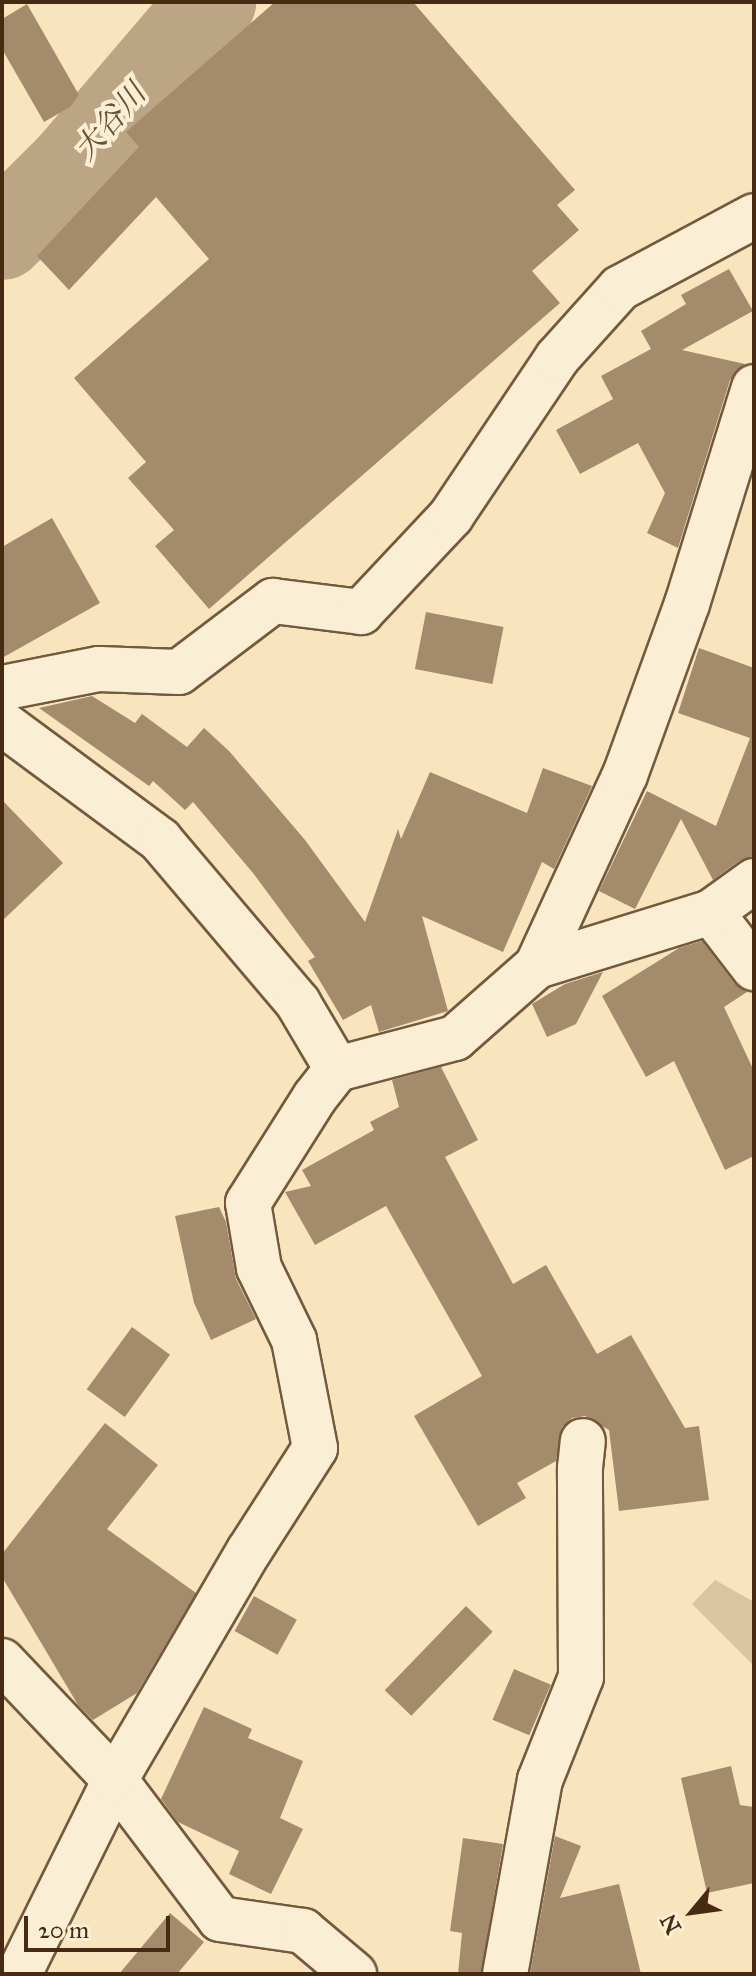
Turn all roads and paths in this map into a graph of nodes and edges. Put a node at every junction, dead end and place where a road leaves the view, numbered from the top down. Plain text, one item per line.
1 (754, 216) edge
2 (754, 387) edge
3 (2, 688) edge
4 (2, 723) edge
5 (754, 881) edge
6 (711, 912) junction
7 (537, 966) junction
8 (754, 968) edge
9 (337, 1069) junction
10 (583, 1441) dead end
11 (2, 1661) edge
12 (115, 1780) junction
13 (19, 1974) edge
14 (354, 1974) edge
15 (505, 1974) edge

1 - 3 street
2 - 7 street
4 - 9 street
5 - 6 street
6 - 7 street
6 - 8 street
7 - 9 street
9 - 12 street
10 - 15 street
11 - 12 street
12 - 13 street
12 - 14 street

